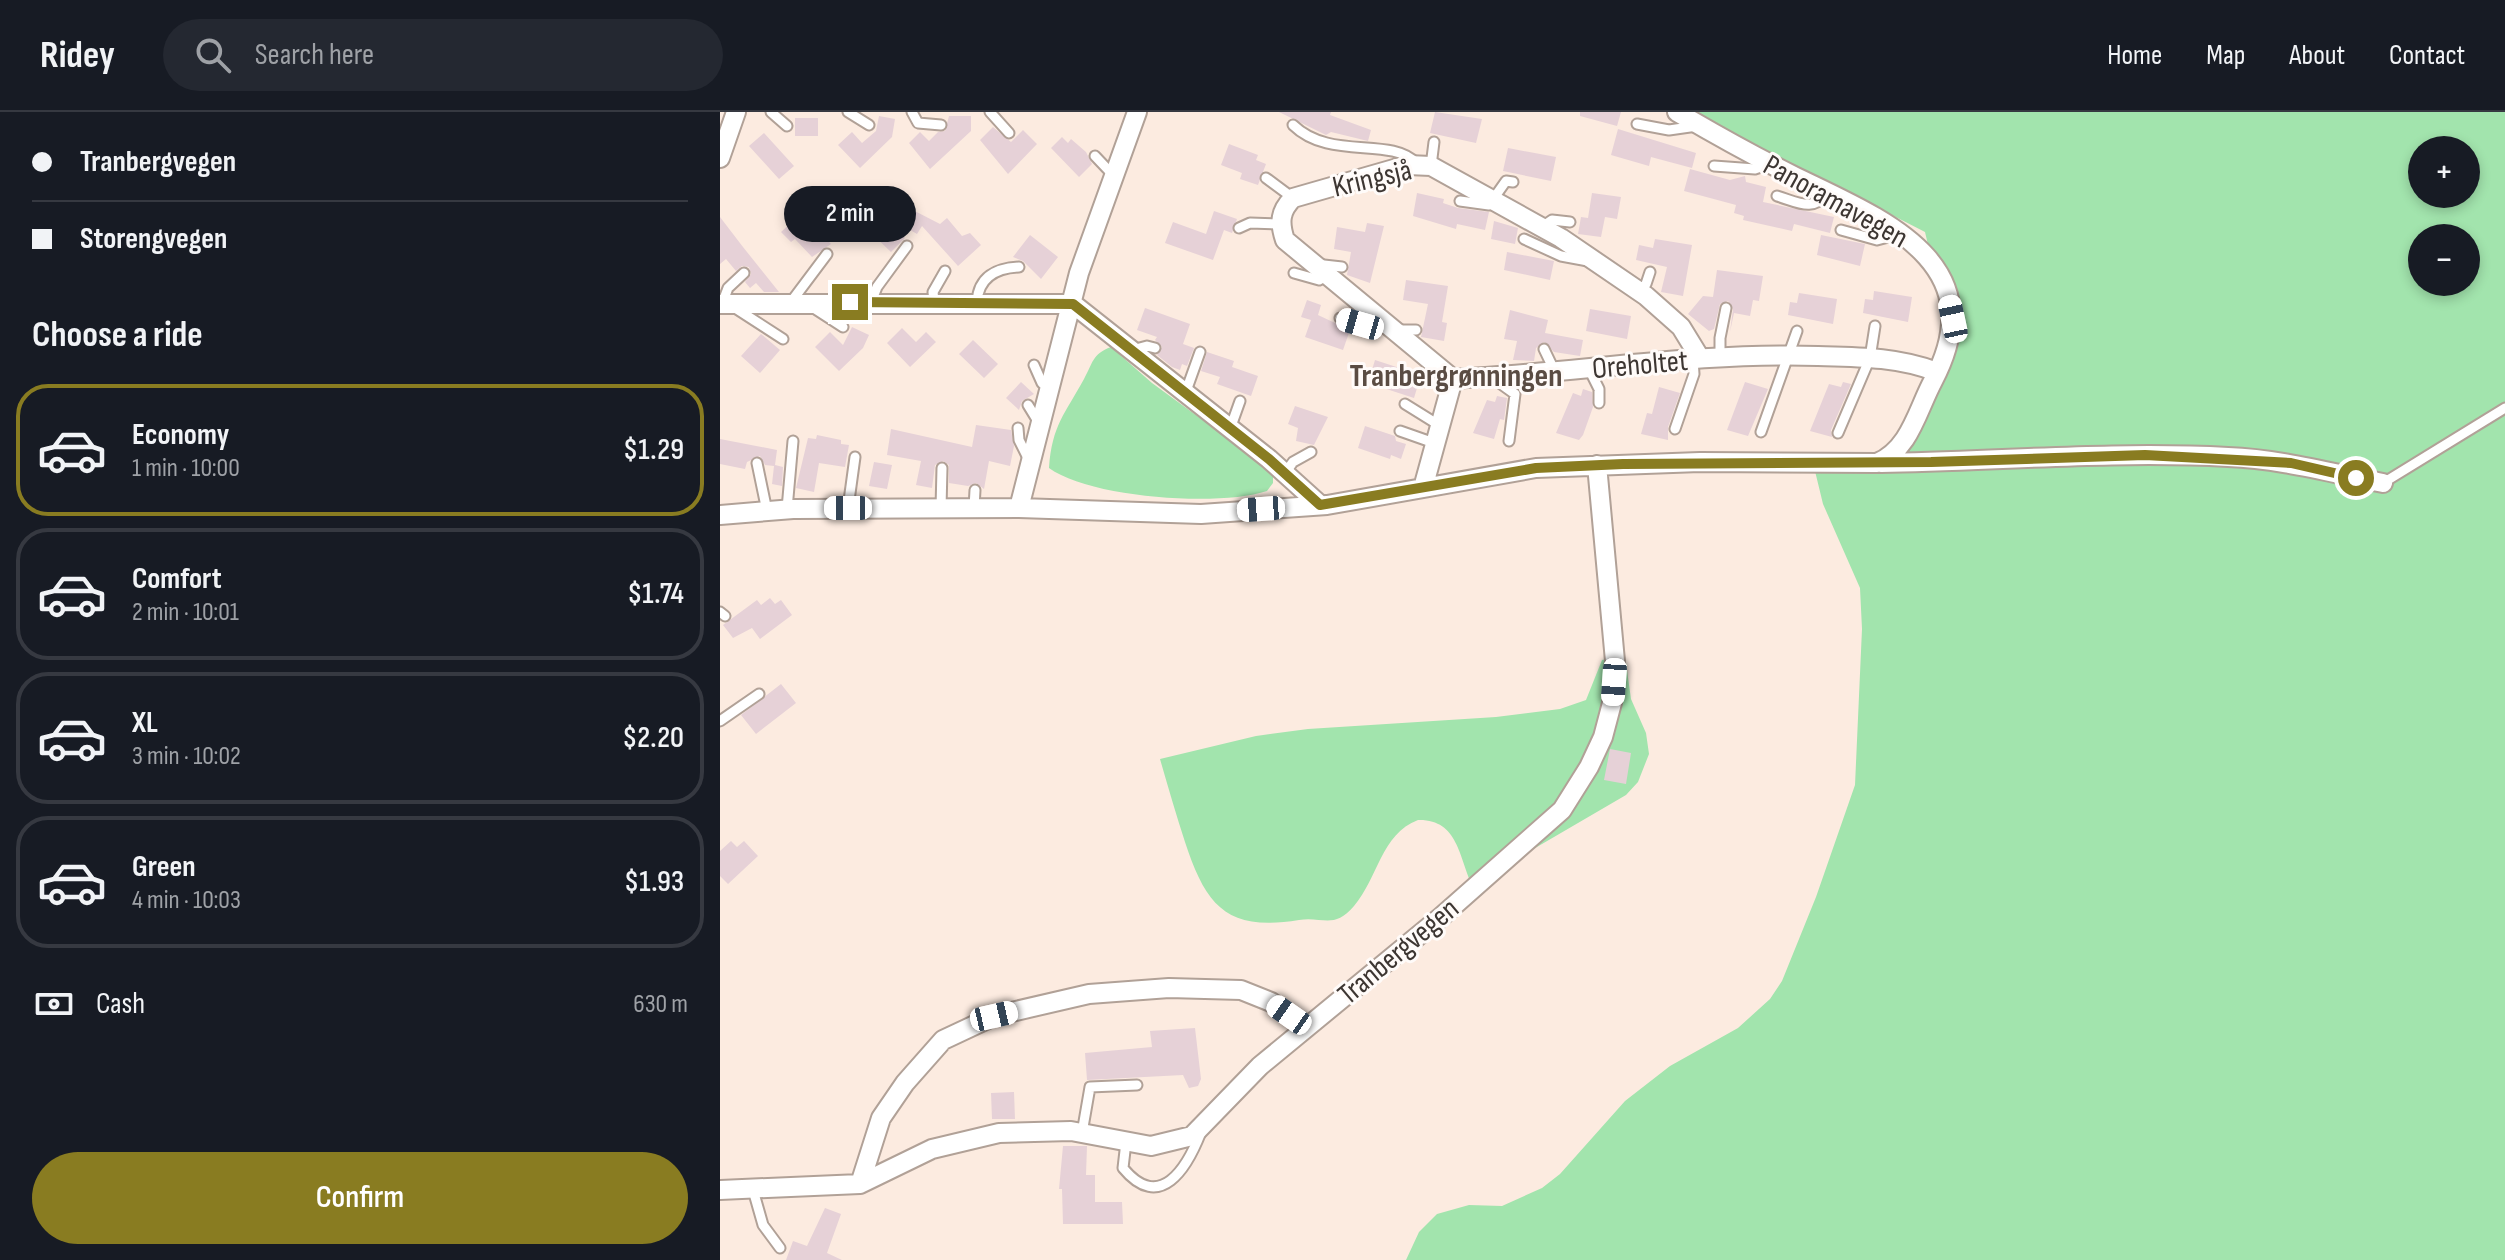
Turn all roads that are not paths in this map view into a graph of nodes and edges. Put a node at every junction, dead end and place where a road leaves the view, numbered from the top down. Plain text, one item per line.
1 (736, 112) edge
2 (771, 112) edge
3 (848, 112) edge
4 (912, 112) edge
5 (990, 112) edge
6 (1137, 112) edge
7 (1677, 112) edge
8 (1637, 124) dead end
9 (869, 125) dead end
10 (941, 125) dead end
11 (1293, 125) dead end
12 (1700, 125) junction
13 (787, 126) dead end
14 (1009, 133) dead end
15 (1434, 142) dead end
16 (1095, 156) dead end
17 (720, 158) edge
18 (1770, 164) junction
19 (1425, 165) junction
20 (1714, 166) dead end
21 (1114, 176) junction
22 (1266, 178) dead end
23 (1513, 182) dead end
24 (1830, 193) junction
25 (1777, 196) dead end
26 (1293, 198) junction
27 (1496, 200) junction
28 (1460, 201) dead end
29 (1570, 222) dead end
30 (1279, 224) junction
31 (1542, 227) junction
32 (1239, 228) dead end
33 (1841, 230) dead end
34 (1903, 232) junction
35 (1524, 239) dead end
36 (907, 246) dead end
37 (827, 254) dead end
38 (1595, 262) junction
39 (1019, 267) dead end
40 (945, 271) dead end
41 (1334, 272) junction
42 (1650, 272) dead end
43 (744, 273) dead end
44 (1294, 273) dead end
45 (1637, 290) junction
46 (934, 301) junction
47 (977, 301) junction
48 (799, 302) junction
49 (871, 302) junction
50 (724, 304) edge
51 (1073, 304) junction
52 (1726, 308) dead end
53 (1340, 318) dead end
54 (1875, 326) dead end
55 (843, 327) dead end
56 (1394, 330) junction
57 (1416, 330) dead end
58 (1797, 331) dead end
59 (783, 339) dead end
60 (1155, 348) dead end
61 (1544, 349) dead end
62 (1129, 351) junction
63 (1200, 352) dead end
64 (1787, 355) junction
65 (1720, 356) junction
66 (1696, 358) junction
67 (1870, 358) junction
68 (1034, 365) dead end
69 (1589, 369) junction
70 (1555, 372) junction
71 (1937, 372) junction
72 (1491, 377) junction
73 (1453, 379) junction
74 (1051, 389) junction
75 (1185, 394) junction
76 (1240, 401) dead end
77 (1599, 403) dead end
78 (1405, 404) dead end
79 (1028, 405) dead end
80 (2505, 408) edge
81 (1042, 425) junction
82 (1018, 428) dead end
83 (1230, 429) junction
84 (1675, 429) dead end
85 (1400, 431) dead end
86 (1761, 432) dead end
87 (1838, 433) dead end
88 (1439, 436) junction
89 (793, 441) dead end
90 (1509, 441) dead end
91 (1311, 452) dead end
92 (855, 457) dead end
93 (757, 463) dead end
94 (1031, 463) junction
95 (1877, 463) junction
96 (1597, 465) junction
97 (942, 468) dead end
98 (1285, 473) junction
99 (2383, 483) joint
100 (1423, 488) junction
101 (1320, 505) junction
102 (848, 508) junction
103 (941, 508) junction
104 (1019, 508) junction
105 (787, 509) junction
106 (767, 511) junction
107 (720, 515) edge
108 (759, 694) dead end
109 (720, 721) edge
110 (1307, 1027) junction
111 (1137, 1085) dead end
112 (1205, 1122) junction
113 (1082, 1133) junction
114 (1126, 1142) junction
115 (860, 1184) junction
116 (720, 1190) edge
117 (753, 1190) junction
118 (780, 1248) dead end

1 - 17 street
2 - 13 lane
3 - 9 lane
4 - 10 lane
5 - 14 lane
6 - 21 street
7 - 12 street, Panoramavegen
8 - 12 lane
11 - 19 lane
12 - 18 street, Panoramavegen
15 - 19 lane
16 - 21 lane
18 - 20 lane
18 - 24 street, Panoramavegen
19 - 26 street, Kringsjå
19 - 27 street, Kringsjå
21 - 51 street
22 - 26 lane
23 - 27 lane
24 - 25 lane
24 - 34 street, Panoramavegen
26 - 30 street, Kringsjå
27 - 28 lane
27 - 31 street, Kringsjå
29 - 31 lane
30 - 32 lane
30 - 41 street
31 - 38 street, Kringsjå
33 - 34 lane
34 - 71 street, Panoramavegen
35 - 38 lane
36 - 49 lane
37 - 48 lane
38 - 45 street, Kringsjå
39 - 47 lane
40 - 46 lane
41 - 44 lane
41 - 56 street
42 - 45 lane
43 - 50 lane
45 - 66 street, Kringsjå
46 - 47 street
46 - 49 street
47 - 51 street
48 - 49 street
48 - 50 street
48 - 55 lane
50 - 59 lane
51 - 62 street
51 - 74 street
52 - 65 lane
53 - 56 lane
54 - 67 lane
56 - 57 lane
56 - 73 street
58 - 64 lane
60 - 62 lane
61 - 70 lane
62 - 75 street
63 - 75 lane
64 - 65 street, Oreholtet
64 - 67 street, Oreholtet
64 - 86 lane
65 - 66 street, Oreholtet
66 - 69 street, Oreholtet
66 - 84 lane
67 - 71 street, Oreholtet
67 - 87 lane
68 - 74 lane
69 - 70 street, Oreholtet
69 - 77 lane
70 - 72 street, Oreholtet
71 - 95 street, Panoramavegen
72 - 73 street, Oreholtet
72 - 90 lane
73 - 88 street
74 - 81 street
75 - 83 street
76 - 83 lane
78 - 88 lane
79 - 81 lane
80 - 99 lane
81 - 94 street
82 - 94 lane
83 - 98 street
85 - 88 lane
88 - 100 street
89 - 105 lane
91 - 98 lane
92 - 102 lane
93 - 106 lane
94 - 104 street
95 - 96 street
95 - 99 street
96 - 100 street
96 - 110 street, Tranbergvegen
97 - 103 lane
98 - 101 street
100 - 101 street
101 - 104 street
102 - 103 street
102 - 105 street
103 - 104 street
105 - 106 street
106 - 107 street
108 - 109 lane
110 - 112 street, Tranbergvegen
110 - 115 street
111 - 113 lane
112 - 114 street, Tranbergvegen
112 - 114 lane
113 - 114 street, Tranbergvegen
113 - 115 street, Tranbergvegen
115 - 117 street
116 - 117 street
117 - 118 lane

